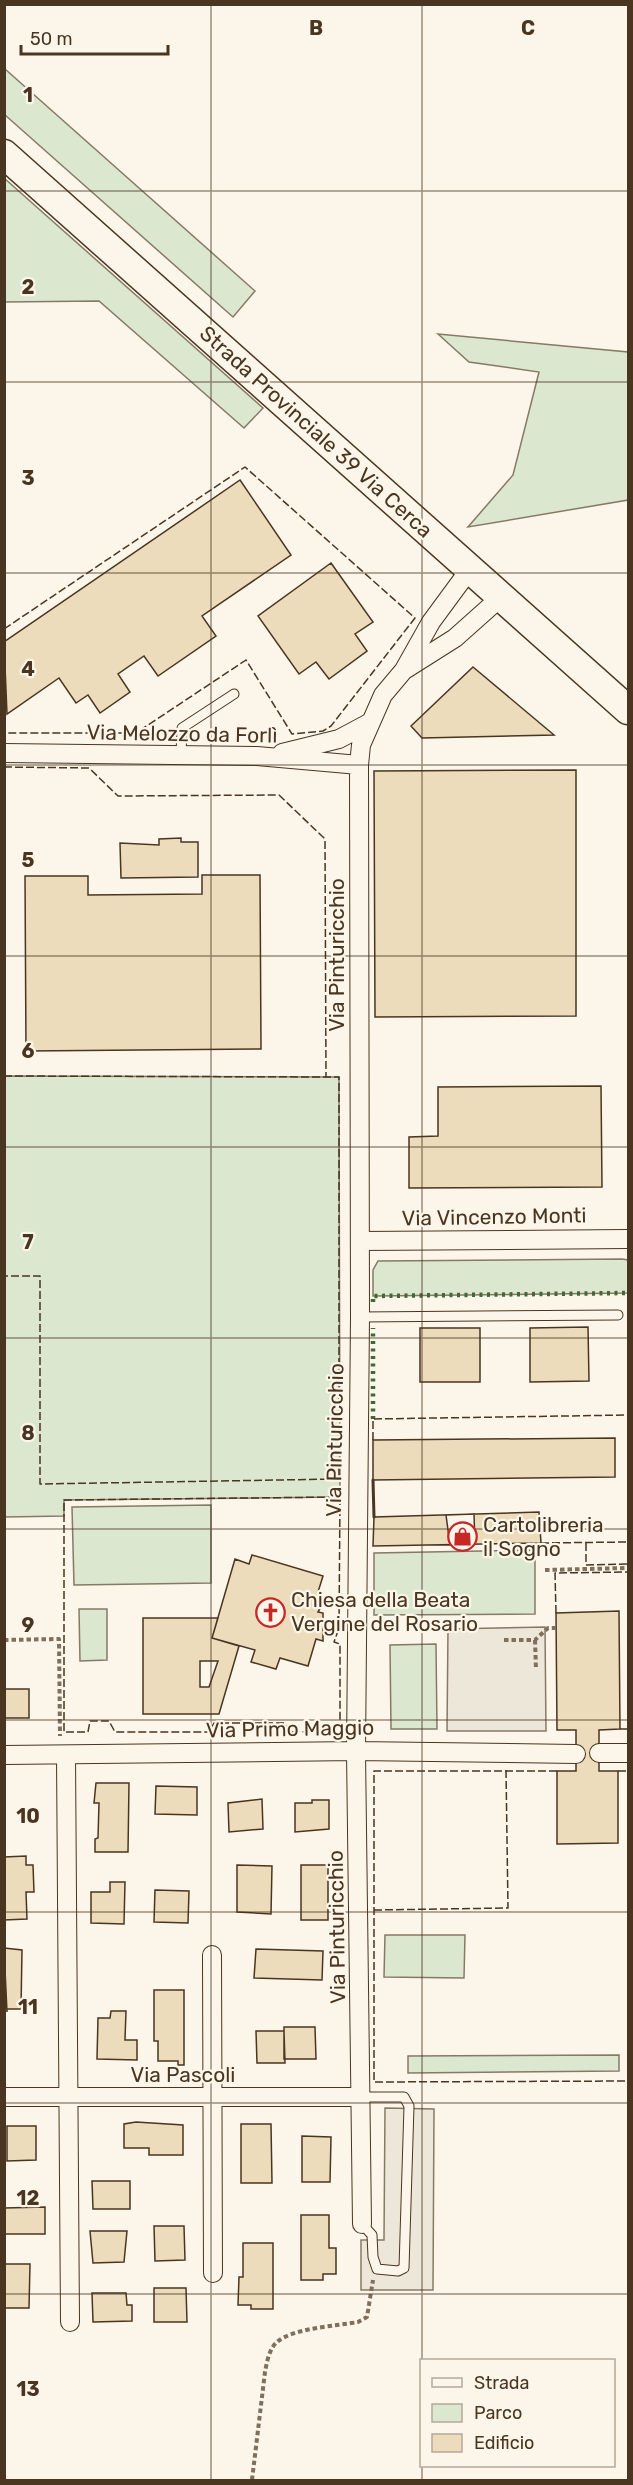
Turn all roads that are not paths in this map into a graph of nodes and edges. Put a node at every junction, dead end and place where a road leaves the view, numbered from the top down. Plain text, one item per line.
1 (4, 154) edge
2 (470, 569) junction
3 (501, 597) junction
4 (404, 670) junction
5 (234, 694) dead end
6 (628, 710) edge
7 (369, 723) junction
8 (4, 753) edge
9 (181, 755) junction
10 (256, 756) junction
11 (359, 765) junction
12 (628, 1239) edge
13 (360, 1241) junction
14 (618, 1315) dead end
15 (360, 1317) junction
16 (356, 1750) junction
17 (599, 1753) dead end
18 (628, 1753) edge
19 (576, 1754) dead end
20 (4, 1755) edge
21 (63, 1755) junction
22 (212, 1955) dead end
23 (4, 2097) edge
24 (214, 2097) junction
25 (362, 2097) junction
26 (68, 2098) junction
27 (362, 2224) joint
28 (213, 2273) dead end
29 (70, 2322) dead end

1 - 2 main road, Strada Provinciale 39 Via Cerca
2 - 3 main road, Strada Provinciale 39 Via Cerca
2 - 4 street
3 - 4 street
3 - 6 main road, Strada Provinciale 39 Via Cerca
4 - 7 street, Via Pinturicchio
5 - 9 lane
7 - 10 street
7 - 11 street, Via Pinturicchio
8 - 9 street, Via Melozzo da Forlì
9 - 10 street, Via Melozzo da Forlì
10 - 11 street, Via Melozzo da Forlì
11 - 13 street, Via Pinturicchio
12 - 13 street, Via Vincenzo Monti
13 - 15 street, Via Pinturicchio
14 - 15 lane
15 - 16 street, Via Pinturicchio
16 - 19 street, Via Primo Maggio
16 - 21 street, Via Primo Maggio
16 - 25 street, Via Pinturicchio
17 - 18 street
20 - 21 street, Via Primo Maggio
21 - 26 street
22 - 24 street
23 - 26 street, Via Pascoli
24 - 25 street, Via Pascoli
24 - 26 street, Via Pascoli
24 - 28 street
25 - 27 street, Via Pinturicchio
25 - 27 lane
26 - 29 street

